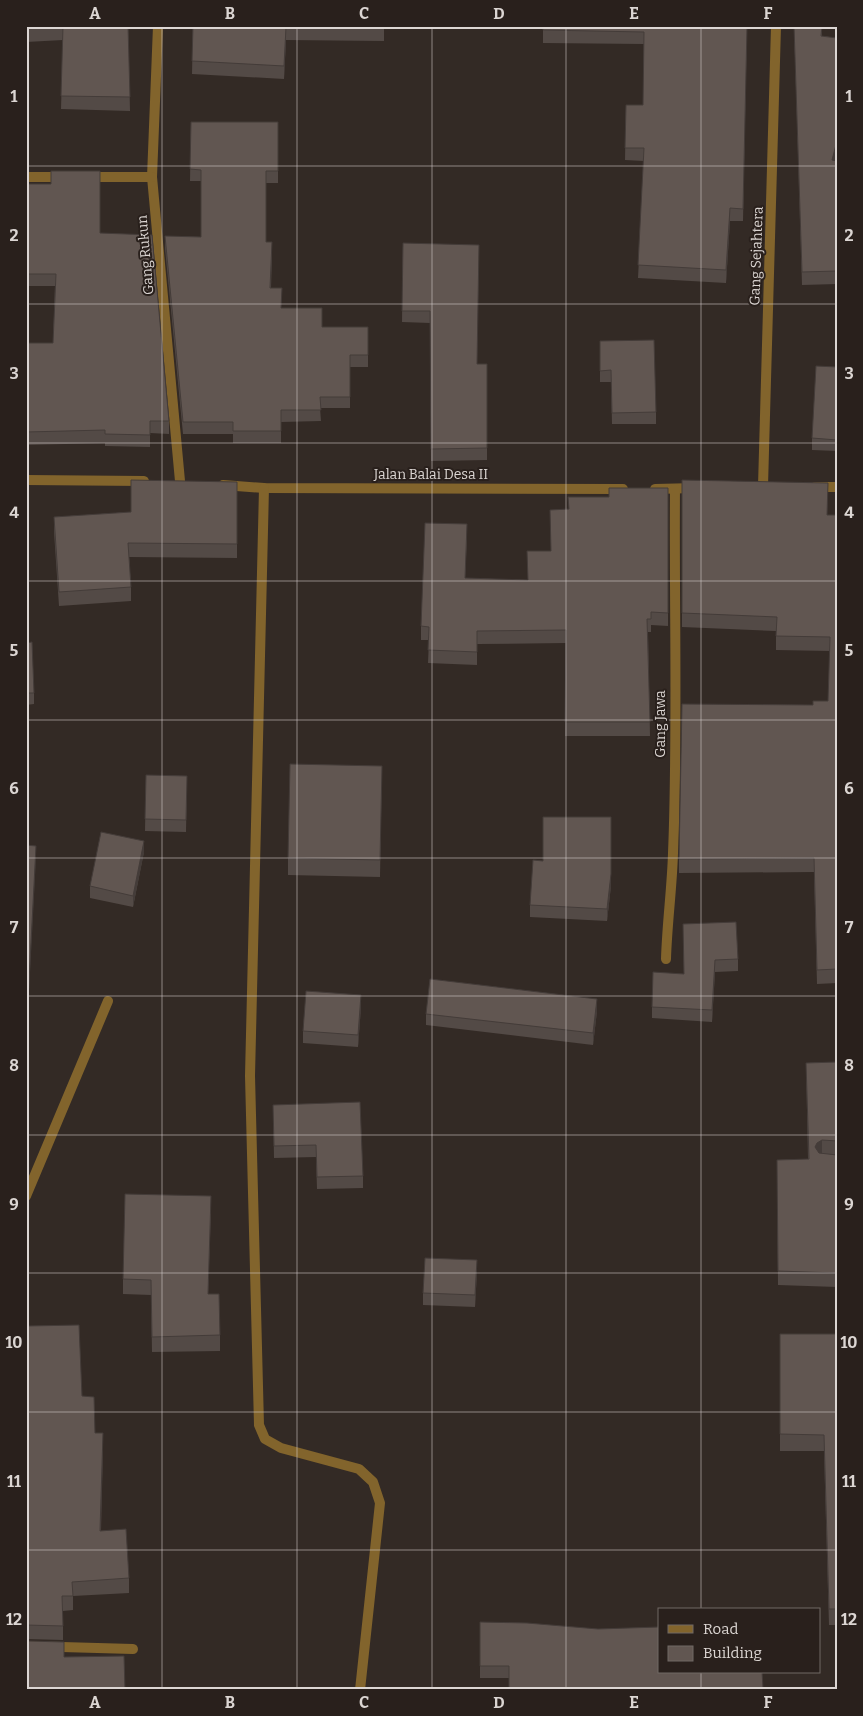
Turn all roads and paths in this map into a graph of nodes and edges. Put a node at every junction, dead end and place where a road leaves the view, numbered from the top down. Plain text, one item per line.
1 (158, 26) edge
2 (776, 26) edge
3 (26, 177) edge
4 (152, 177) junction
5 (26, 480) edge
6 (151, 481) edge
7 (180, 481) edge
8 (208, 483) edge
9 (763, 486) edge
10 (800, 486) edge
11 (837, 487) edge
12 (264, 488) junction
13 (704, 488) edge
14 (675, 489) junction
15 (666, 959) dead end
16 (108, 1001) dead end
17 (26, 1196) edge
18 (26, 1646) edge
19 (133, 1649) dead end
20 (360, 1690) edge

1 - 4 street, Gang Rukun
2 - 9 street, Gang Sejahtera
3 - 4 street
4 - 7 street, Gang Rukun
5 - 6 street
8 - 12 street, Jalan Balai Desa II
10 - 11 street
12 - 14 street, Jalan Balai Desa II
12 - 20 street
13 - 14 street, Jalan Balai Desa II
14 - 15 street, Gang Jawa
16 - 17 street
18 - 19 street

